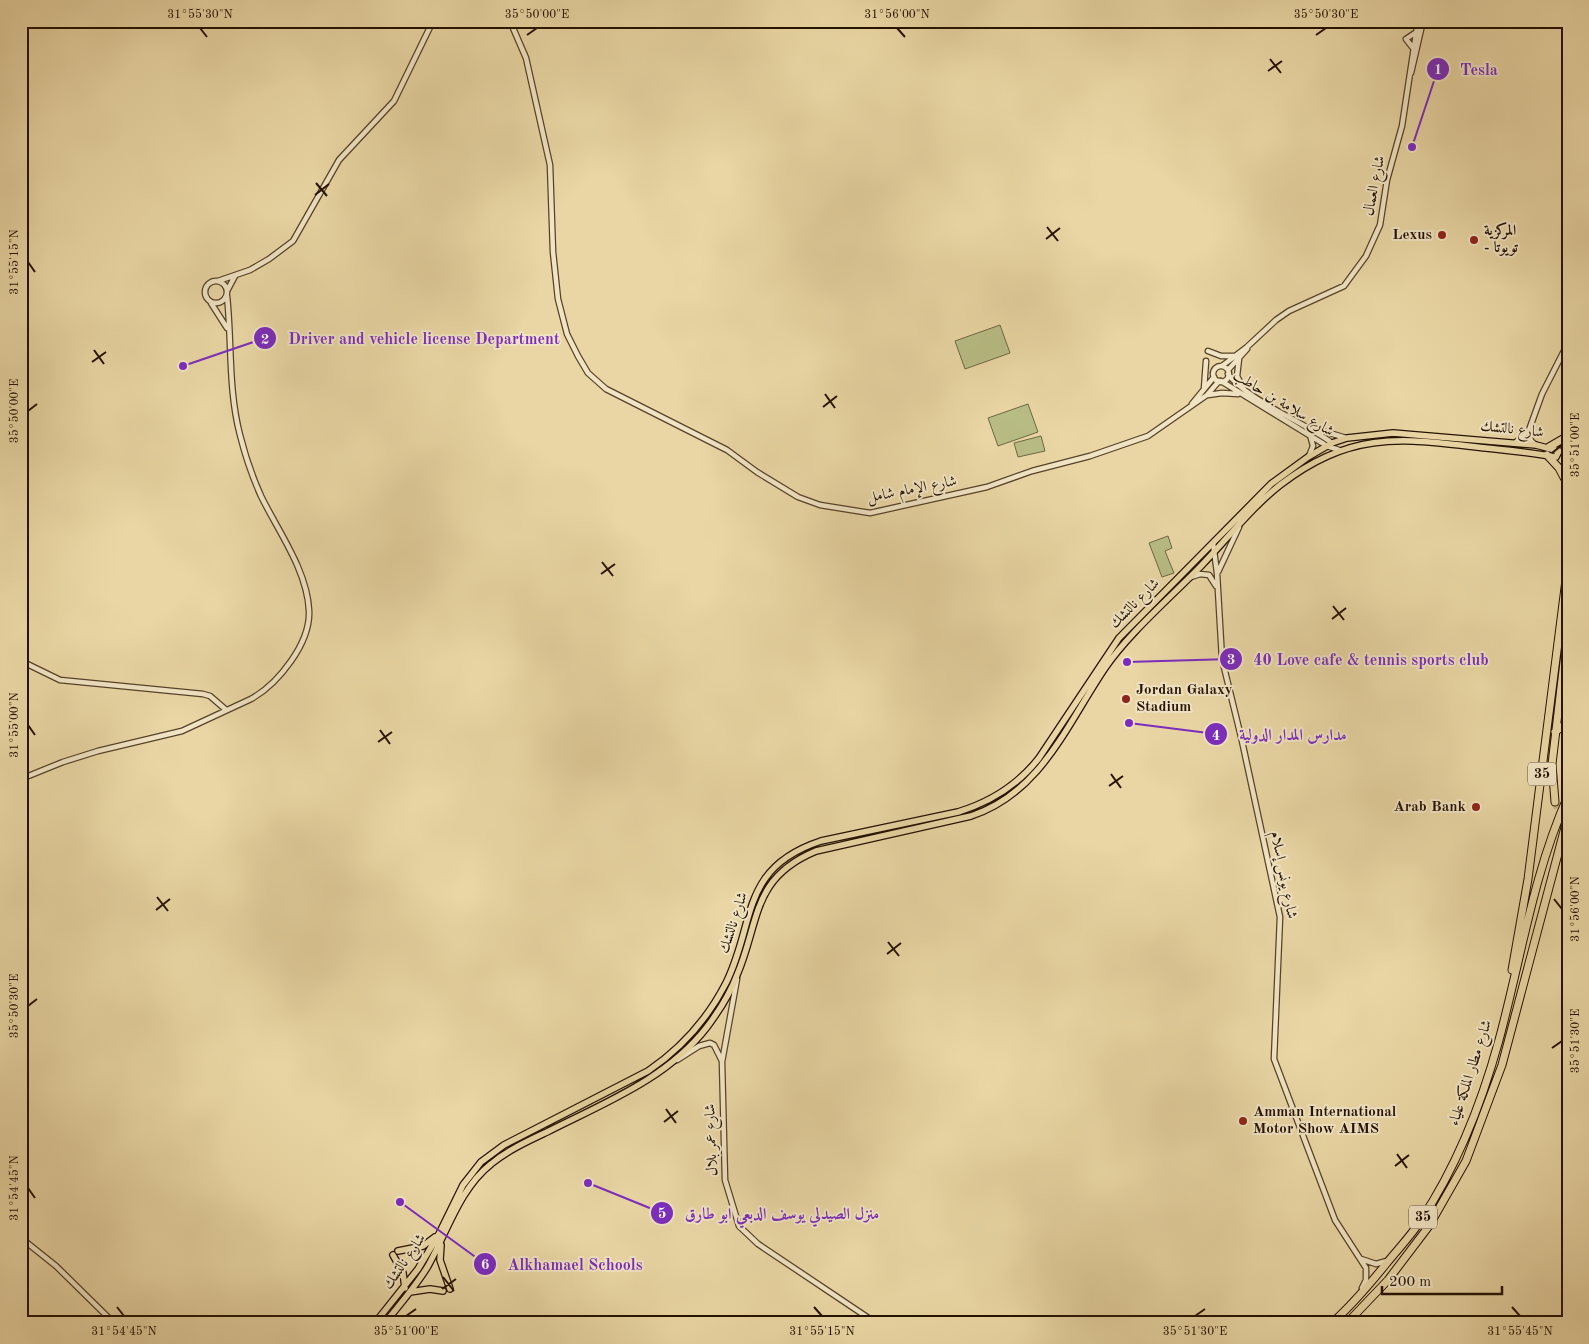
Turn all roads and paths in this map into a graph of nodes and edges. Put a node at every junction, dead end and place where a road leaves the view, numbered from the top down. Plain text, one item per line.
1 (433, 21) edge
2 (510, 21) edge
3 (1418, 21) edge
4 (1423, 21) edge
5 (1416, 32) junction
6 (1413, 50) junction
7 (1410, 75) junction
8 (235, 276) junction
9 (218, 281) junction
10 (227, 293) junction
11 (211, 303) junction
12 (228, 329) junction
13 (1568, 344) edge
14 (1208, 351) dead end
15 (1237, 357) junction
16 (1206, 360) dead end
17 (1222, 366) junction
18 (1228, 372) junction
19 (1214, 377) junction
20 (1220, 381) junction
21 (1204, 391) junction
22 (1245, 391) junction
23 (1207, 395) junction
24 (1240, 395) junction
25 (1192, 404) junction
26 (1306, 426) junction
27 (1529, 430) junction
28 (1310, 434) junction
29 (1568, 436) edge
30 (1347, 438) junction
31 (1515, 443) junction
32 (1536, 445) junction
33 (1549, 447) junction
34 (1332, 448) junction
35 (1548, 455) junction
36 (1308, 457) junction
37 (1568, 485) edge
38 (1242, 522) junction
39 (1213, 542) junction
40 (1215, 552) junction
41 (1568, 564) edge
42 (1218, 573) junction
43 (1189, 578) junction
44 (1217, 590) junction
45 (1568, 628) edge
46 (21, 661) edge
47 (1559, 697) junction
48 (225, 709) junction
49 (1568, 712) edge
50 (1568, 722) edge
51 (1555, 732) junction
52 (21, 779) edge
53 (1568, 796) edge
54 (1555, 802) tunnel mouth
55 (1568, 816) edge
56 (903, 823) junction
57 (1568, 823) edge
58 (905, 831) junction
59 (1566, 832) edge
60 (738, 974) junction
61 (1512, 982) junction
62 (675, 1062) junction
63 (722, 1062) junction
64 (439, 1234) junction
65 (21, 1238) edge
66 (442, 1240) junction
67 (1360, 1259) junction
68 (1389, 1260) junction
69 (450, 1289) dead end
70 (407, 1290) junction
71 (443, 1291) dead end
72 (1358, 1296) junction
73 (114, 1323) edge
74 (375, 1323) edge
75 (385, 1323) edge
76 (876, 1323) edge
77 (1332, 1323) edge
78 (1347, 1323) edge

1 - 8 street
2 - 25 street, شارع الإمام شامل
3 - 5 street, شارع العمال
4 - 7 street, شارع العمال
5 - 6 street, شارع العمال
5 - 6 street
6 - 7 street, شارع العمال
7 - 15 street, شارع العمال
8 - 9 street
8 - 10 street
9 - 10 street
9 - 11 street
10 - 11 street
10 - 12 street
11 - 12 street
12 - 48 street
13 - 27 street
14 - 15 street
15 - 17 street
15 - 18 street
15 - 22 street
16 - 21 street
17 - 18 street
17 - 19 street
18 - 20 street
18 - 22 street, شارع سلامة بن حاطب
19 - 20 street
19 - 21 street, شارع الإمام شامل
20 - 23 street, شارع الإمام شامل
20 - 24 street, شارع سلامة بن حاطب
21 - 25 street, شارع الإمام شامل
22 - 26 street, شارع سلامة بن حاطب
23 - 24 street
23 - 25 street, شارع الإمام شامل
24 - 28 street, شارع سلامة بن حاطب
26 - 30 street
26 - 34 street, شارع سلامة بن حاطب
27 - 31 street
27 - 32 street
28 - 34 street, شارع سلامة بن حاطب
28 - 36 street
29 - 33 highway
30 - 31 main road, شارع نالتشك
30 - 34 main road, شارع نالتشك
31 - 32 main road, شارع نالتشك
32 - 33 main road, شارع نالتشك
33 - 35 main road, شارع نالتشك
34 - 35 main road, شارع نالتشك
34 - 36 main road, شارع نالتشك
34 - 38 main road, شارع نالتشك
35 - 37 highway
36 - 39 main road, شارع نالتشك
38 - 40 main road, شارع نالتشك
38 - 42 street
39 - 40 street, شارع يونس إسلام
39 - 56 main road, شارع نالتشك
40 - 42 street, شارع يونس إسلام
40 - 43 main road, شارع نالتشك
41 - 61 highway, 35
42 - 44 street, شارع يونس إسلام
43 - 44 street
43 - 58 main road, شارع نالتشك
44 - 67 street, شارع يونس إسلام
45 - 47 highway, 35
46 - 48 street
47 - 49 highway
47 - 51 highway, 35
48 - 52 street
50 - 51 highway
51 - 54 highway, 35
53 - 61 highway, شارع مطار الملكة علياء / 35
55 - 59 highway, شارع مطار الملكة علياء / 35
56 - 58 main road
56 - 64 main road, شارع نالتشك
57 - 59 highway, 35
58 - 60 main road, شارع نالتشك
59 - 78 highway, شارع مطار الملكة علياء / 35
60 - 62 main road, شارع نالتشك
60 - 63 street, شارع عمر بلال
61 - 68 highway, شارع مطار الملكة علياء / 35
62 - 63 street
62 - 66 main road, شارع نالتشك
63 - 76 street, شارع عمر بلال
64 - 70 main road, شارع نالتشك
64 - 70 main road
65 - 73 street
66 - 69 main road
66 - 70 main road, شارع نالتشك
67 - 68 street
67 - 72 street, شارع يونس إسلام
68 - 72 highway, شارع مطار الملكة علياء / 35
70 - 71 main road
70 - 74 main road, شارع نالتشك
70 - 75 main road, شارع نالتشك
72 - 77 highway, شارع مطار الملكة علياء / 35

